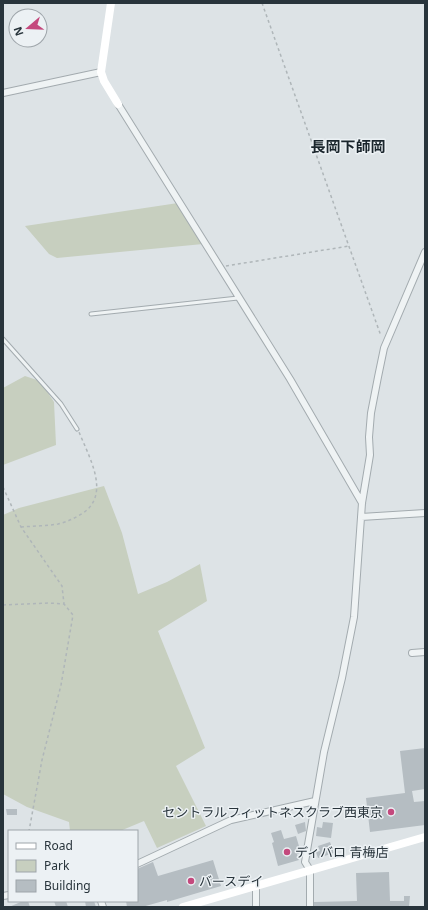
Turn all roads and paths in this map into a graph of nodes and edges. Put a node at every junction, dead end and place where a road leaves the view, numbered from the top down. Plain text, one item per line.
1 (111, 3) edge
2 (262, 3) edge
3 (101, 72) junction
4 (3, 93) edge
5 (118, 104) joint
6 (349, 246) junction
7 (425, 252) edge
8 (218, 268) junction
9 (238, 298) junction
10 (91, 314) dead end
11 (3, 339) edge
12 (388, 339) junction
13 (77, 429) joint
14 (3, 487) edge
15 (362, 503) junction
16 (425, 513) edge
17 (361, 517) junction
18 (21, 528) junction
19 (64, 604) junction
20 (3, 605) edge
21 (425, 652) edge
22 (412, 653) dead end
23 (315, 801) junction
24 (29, 830) edge
25 (425, 837) edge
26 (138, 864) edge
27 (310, 870) junction
28 (256, 886) junction
29 (183, 907) edge
30 (256, 907) edge
31 (310, 907) edge

1 - 3 street
2 - 6 path
3 - 4 street
3 - 5 street
5 - 8 street
6 - 8 path
6 - 12 path
7 - 12 street
8 - 9 street
9 - 10 lane
9 - 15 street
11 - 13 lane
12 - 15 street
13 - 18 path
14 - 18 path
15 - 17 street
16 - 17 street
17 - 23 street
18 - 19 path
19 - 20 path
19 - 24 path
21 - 22 street
23 - 26 street
23 - 27 street
25 - 27 street
27 - 28 street
27 - 31 street
28 - 29 street
28 - 30 street

